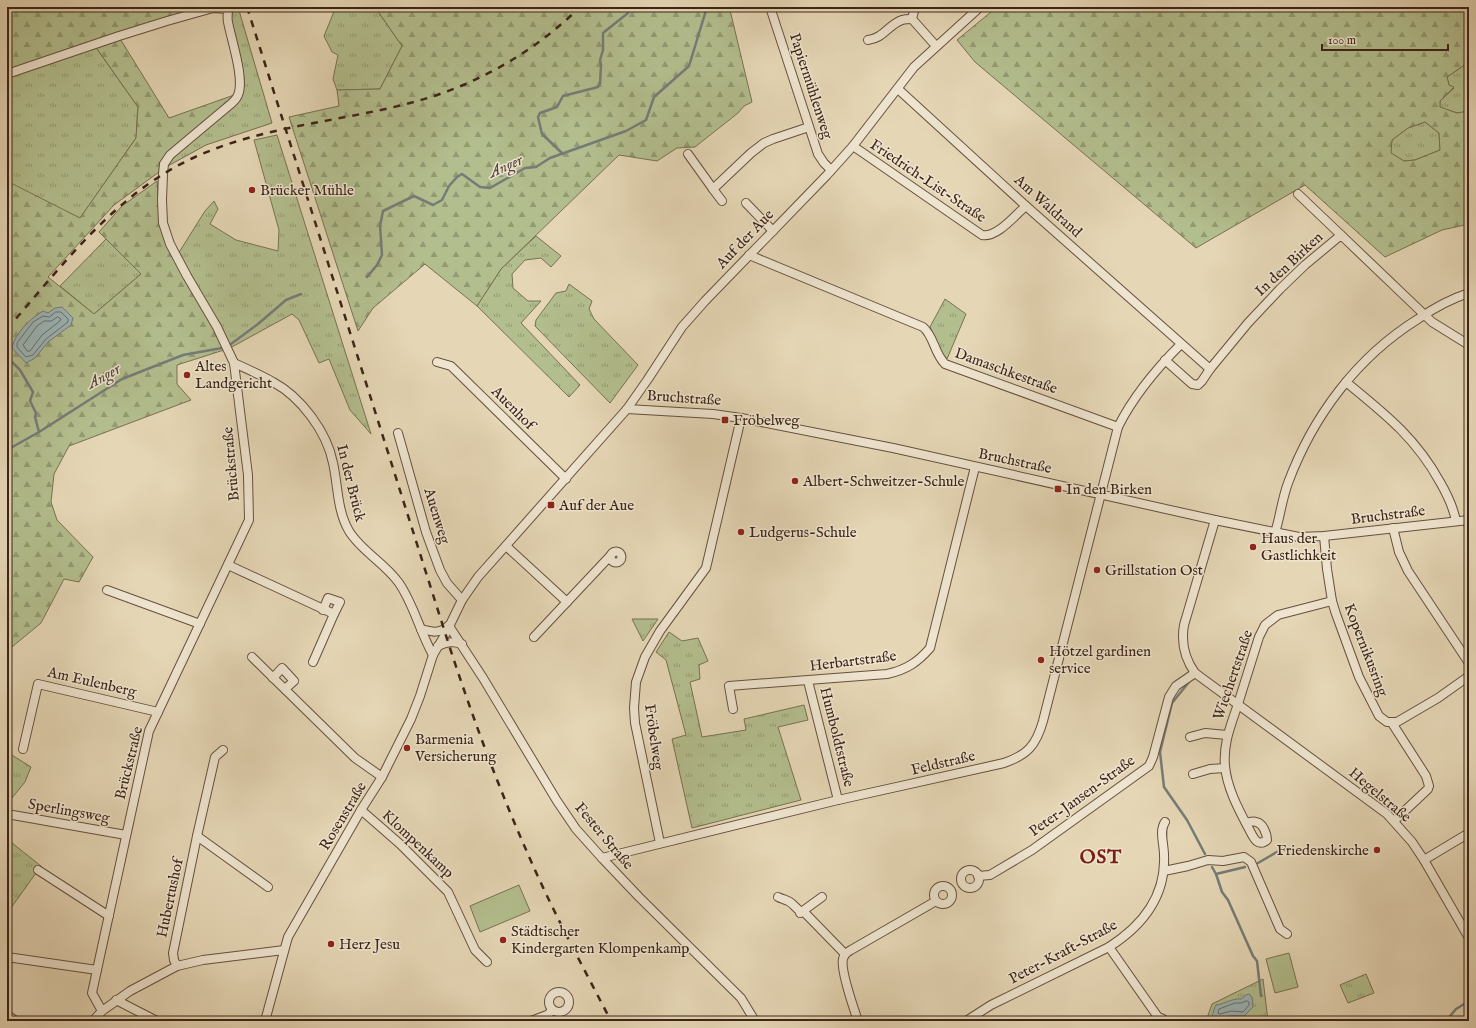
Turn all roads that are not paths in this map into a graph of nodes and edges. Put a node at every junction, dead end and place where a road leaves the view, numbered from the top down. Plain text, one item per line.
1 (770, 7) edge
2 (914, 7) edge
3 (980, 7) edge
4 (912, 19) junction
5 (868, 40) dead end
6 (936, 46) junction
7 (7, 74) edge
8 (898, 89) junction
9 (809, 127) junction
10 (853, 146) junction
11 (688, 154) dead end
12 (831, 170) junction
13 (713, 189) junction
14 (1298, 194) dead end
15 (722, 201) dead end
16 (746, 203) dead end
17 (1026, 206) junction
18 (773, 231) junction
19 (1342, 235) junction
20 (749, 255) junction
21 (1469, 293) edge
22 (1424, 314) junction
23 (1181, 344) junction
24 (1469, 345) edge
25 (1165, 360) junction
26 (437, 362) dead end
27 (234, 363) junction
28 (1210, 369) junction
29 (1346, 382) junction
30 (627, 409) junction
31 (741, 418) junction
32 (1118, 427) junction
33 (398, 433) dead end
34 (975, 467) junction
35 (566, 479) junction
36 (1101, 494) junction
37 (1215, 520) junction
38 (1456, 521) junction
39 (1469, 522) edge
40 (1392, 528) junction
41 (1275, 533) junction
42 (1324, 536) junction
43 (506, 546) junction
44 (612, 554) dead end
45 (228, 566) junction
46 (107, 590) dead end
47 (462, 600) junction
48 (1332, 601) junction
49 (567, 602) junction
50 (324, 610) junction
51 (334, 614) junction
52 (200, 624) junction
53 (449, 626) junction
54 (422, 629) junction
55 (534, 637) dead end
56 (462, 644) junction
57 (438, 646) junction
58 (433, 655) junction
59 (252, 657) dead end
60 (313, 662) dead end
61 (1469, 663) edge
62 (1195, 673) junction
63 (1469, 676) edge
64 (273, 678) junction
65 (808, 681) junction
66 (285, 689) junction
67 (1238, 705) junction
68 (733, 709) dead end
69 (158, 712) junction
70 (1392, 723) junction
71 (1227, 735) junction
72 (1190, 737) dead end
73 (23, 748) dead end
74 (224, 750) dead end
75 (1225, 768) junction
76 (1193, 774) dead end
77 (382, 777) junction
78 (838, 800) junction
79 (361, 810) junction
80 (7, 814) edge
81 (1394, 821) junction
82 (1165, 822) dead end
83 (1246, 823) dead end
84 (1469, 833) edge
85 (126, 835) junction
86 (197, 836) junction
87 (660, 843) junction
88 (602, 858) junction
89 (1424, 860) junction
90 (38, 870) dead end
91 (1164, 871) junction
92 (978, 876) junction
93 (268, 887) dead end
94 (957, 889) junction
95 (778, 896) dead end
96 (822, 897) dead end
97 (936, 901) junction
98 (800, 913) junction
99 (109, 916) junction
100 (1287, 934) dead end
101 (1469, 938) edge
102 (1109, 947) junction
103 (284, 950) junction
104 (845, 954) junction
105 (7, 957) edge
106 (487, 962) dead end
107 (177, 966) junction
108 (97, 970) junction
109 (116, 1000) junction
110 (553, 1010) dead end
111 (102, 1011) junction
112 (7, 1015) edge
113 (267, 1020) edge
114 (1164, 1020) edge
115 (16, 1021) edge
116 (93, 1021) edge
117 (157, 1021) edge
118 (531, 1021) edge
119 (756, 1021) edge
120 (858, 1021) edge
121 (966, 1021) edge

1 - 9 street, Papiermühlenweg
2 - 4 street
3 - 6 street, Auf der Aue
4 - 5 street
4 - 6 street
6 - 8 street, Auf der Aue
7 - 27 street
8 - 10 street, Auf der Aue
8 - 17 street, Am Waldrand
9 - 12 street, Papiermühlenweg
9 - 13 street
10 - 12 street, Auf der Aue
10 - 17 street, Friedrich-List-Straße
11 - 13 street
12 - 18 street, Auf der Aue
13 - 15 street
14 - 19 street, In den Birken
16 - 18 street
17 - 23 street, Am Waldrand
18 - 20 street, Auf der Aue
19 - 22 street, In den Birken
19 - 28 street, In den Birken
20 - 30 street, Auf der Aue
20 - 32 street, Damaschkestraße
21 - 22 street
22 - 24 street, In den Birken
22 - 29 street
23 - 25 street
23 - 28 street
25 - 28 street, In den Birken
25 - 32 street
26 - 35 street, Auenhof
27 - 45 street, Brückstraße
27 - 54 street, In der Brück
29 - 38 street
29 - 41 street
30 - 31 street, Bruchstraße
30 - 35 street, Auf der Aue
31 - 34 street, Bruchstraße
31 - 87 street, Fröbelweg
32 - 36 street
33 - 47 street, Auenweg
34 - 36 street, Bruchstraße
34 - 65 street, Herbartstraße
35 - 43 street, Auf der Aue
36 - 37 street, Bruchstraße
36 - 78 street, Feldstraße
37 - 41 street, Bruchstraße
37 - 62 street
38 - 39 street, Bruchstraße
38 - 40 street, Bruchstraße
40 - 42 street, Bruchstraße
40 - 61 street
41 - 42 street, Bruchstraße
42 - 48 street, Kopernikusring
43 - 47 street, Auf der Aue
43 - 49 street
44 - 49 street
45 - 50 street
45 - 52 street, Brückstraße
46 - 52 street
47 - 53 street, Auf der Aue
48 - 67 street, Wiechertstraße
48 - 70 street, Kopernikusring
49 - 55 street
50 - 51 street
50 - 51 street
51 - 60 street
52 - 69 street, Brückstraße
53 - 54 street
53 - 56 street, Fester Straße
53 - 57 street, Rosenstraße
54 - 58 street, In der Brück
56 - 57 street
56 - 88 street, Fester Straße
57 - 58 street, Rosenstraße
58 - 77 street, Rosenstraße
59 - 64 street
62 - 67 street
62 - 92 street, Peter-Jansen-Straße
63 - 70 street
64 - 66 street
64 - 66 street
65 - 68 street, Herbartstraße
65 - 78 street, Humboldtstraße
66 - 77 street
67 - 71 street, Wiechertstraße
67 - 81 street, Hegelstraße
69 - 73 street, Am Eulenberg
69 - 85 street, Brückstraße
70 - 81 street
71 - 72 street, Wiechertstraße
71 - 75 street, Wiechertstraße
74 - 86 street, Hubertushof
75 - 76 street
75 - 83 street, Wiechertstraße
77 - 79 street, Rosenstraße
78 - 87 street, Feldstraße
79 - 103 street, Rosenstraße
79 - 106 street, Klompenkamp
80 - 85 street, Sperlingsweg
81 - 89 street, Hegelstraße
82 - 91 street, Peter-Kraft-Straße
84 - 89 street
85 - 99 street, Brückstraße
86 - 93 street
86 - 107 street, Hubertushof
87 - 88 street, Feldstraße
88 - 119 street, Fester Straße
89 - 101 street, Hegelstraße
90 - 99 street
91 - 100 street
91 - 102 street, Peter-Kraft-Straße
92 - 94 street, Peter-Jansen-Straße
92 - 94 street, Peter-Jansen-Straße
94 - 97 street
94 - 97 street
95 - 98 street
96 - 98 street
97 - 104 street
98 - 104 street
99 - 108 street, Brückstraße
102 - 114 street
102 - 121 street, Peter-Kraft-Straße
103 - 107 street
103 - 113 street, Rosenstraße
104 - 120 street
105 - 108 street
107 - 109 street
108 - 111 street, Brückstraße
109 - 111 street
109 - 117 street
110 - 118 street
111 - 116 street
112 - 115 street

